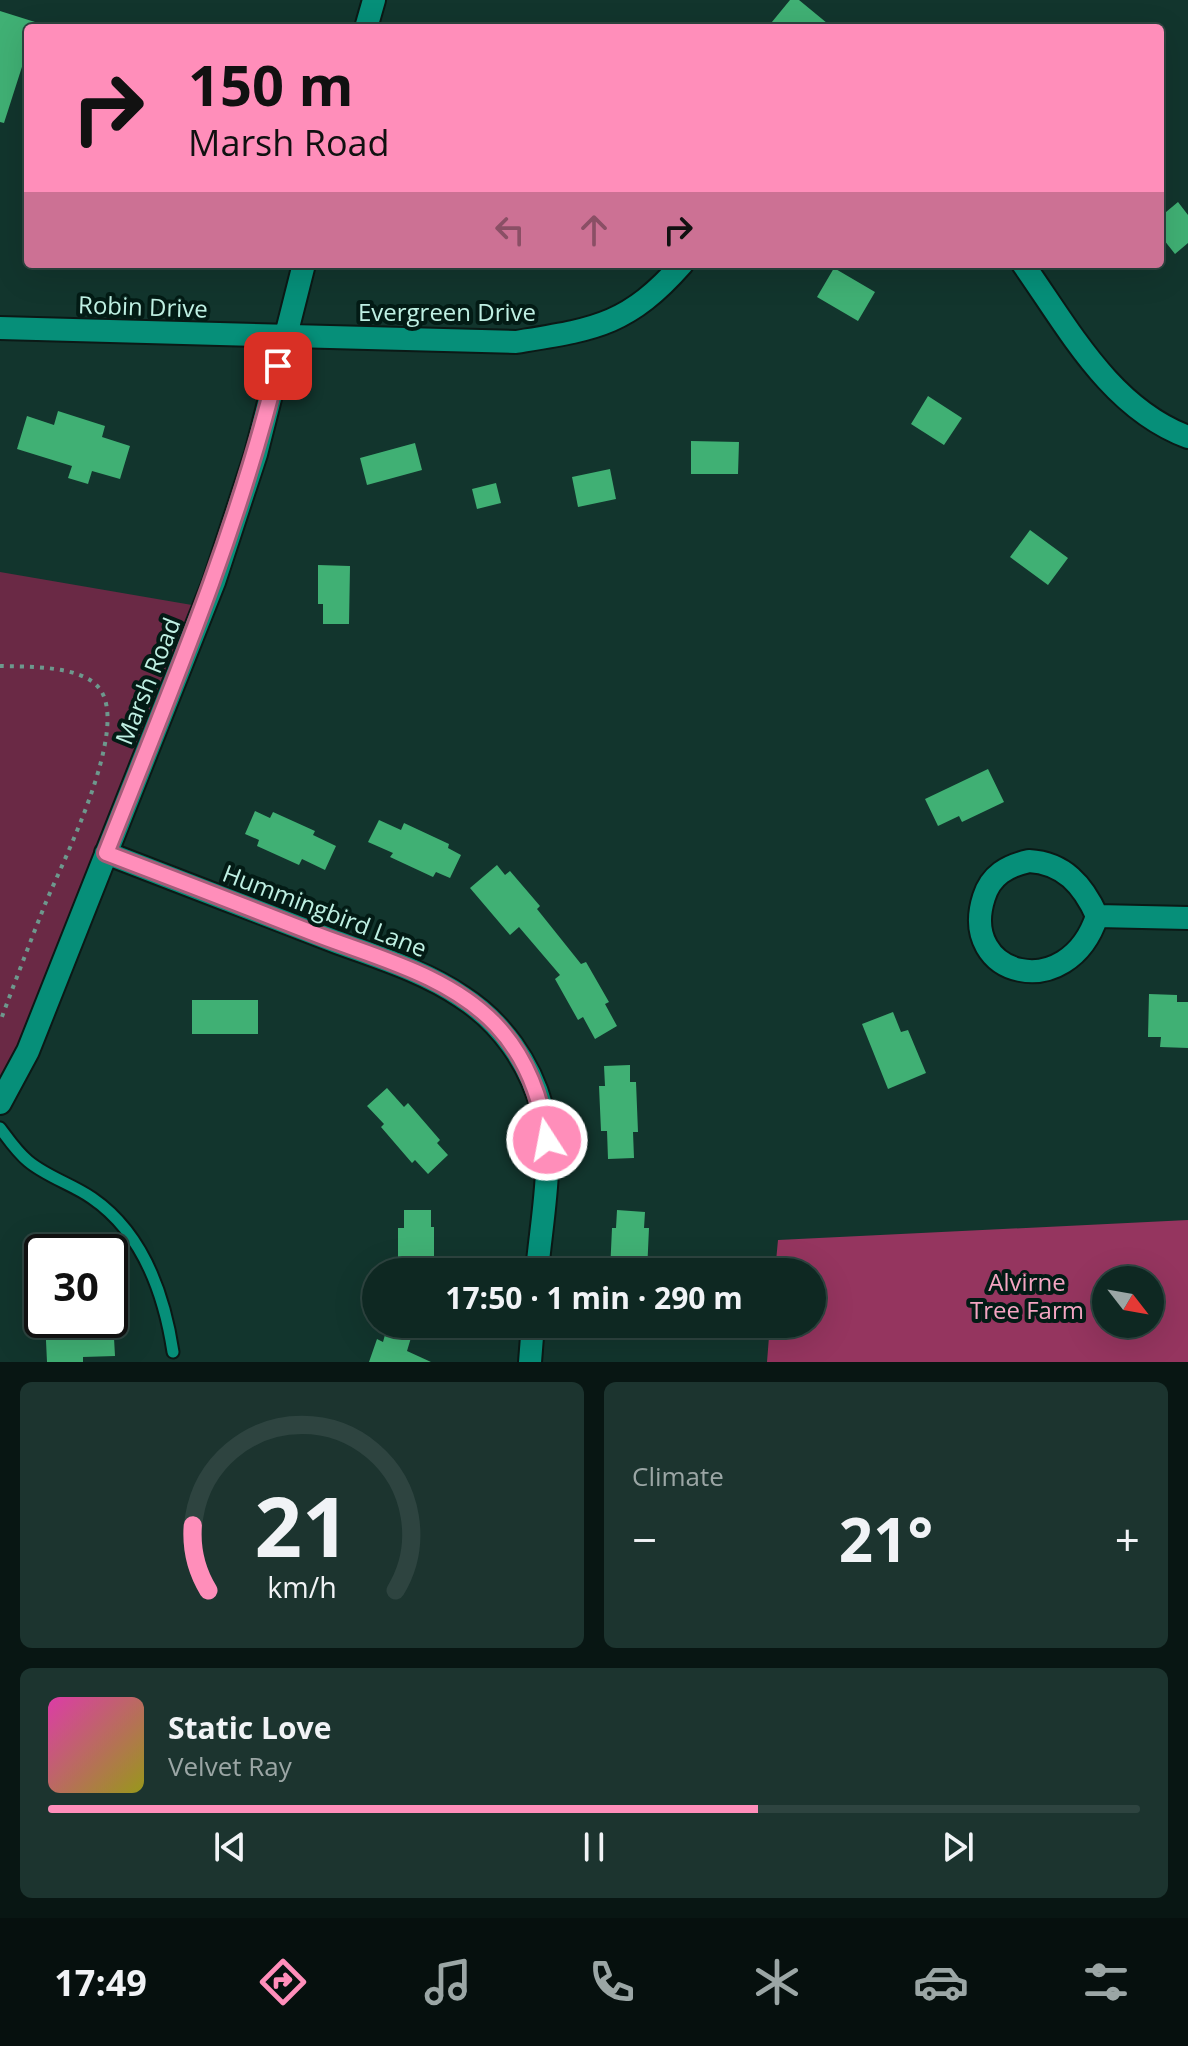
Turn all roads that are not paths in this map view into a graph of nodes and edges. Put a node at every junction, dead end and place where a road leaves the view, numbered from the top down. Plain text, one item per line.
1 (374, 0) edge
2 (367, 24) edge
3 (303, 268) edge
4 (678, 268) edge
5 (1026, 268) edge
6 (0, 328) edge
7 (285, 337) junction
8 (1188, 437) edge
9 (106, 853) junction
10 (1097, 916) junction
11 (1188, 918) edge
12 (0, 1103) edge
13 (0, 1128) edge
14 (538, 1258) edge
15 (532, 1338) edge
16 (173, 1352) dead end
17 (530, 1362) edge

1 - 2 street
3 - 7 street, Marsh Road
4 - 7 street, Evergreen Drive
5 - 8 street
6 - 7 street, Robin Drive
7 - 9 street, Marsh Road
9 - 12 street, Marsh Road
9 - 14 street, Hummingbird Lane
10 - 10 street
10 - 11 street
13 - 16 lane
15 - 17 street

